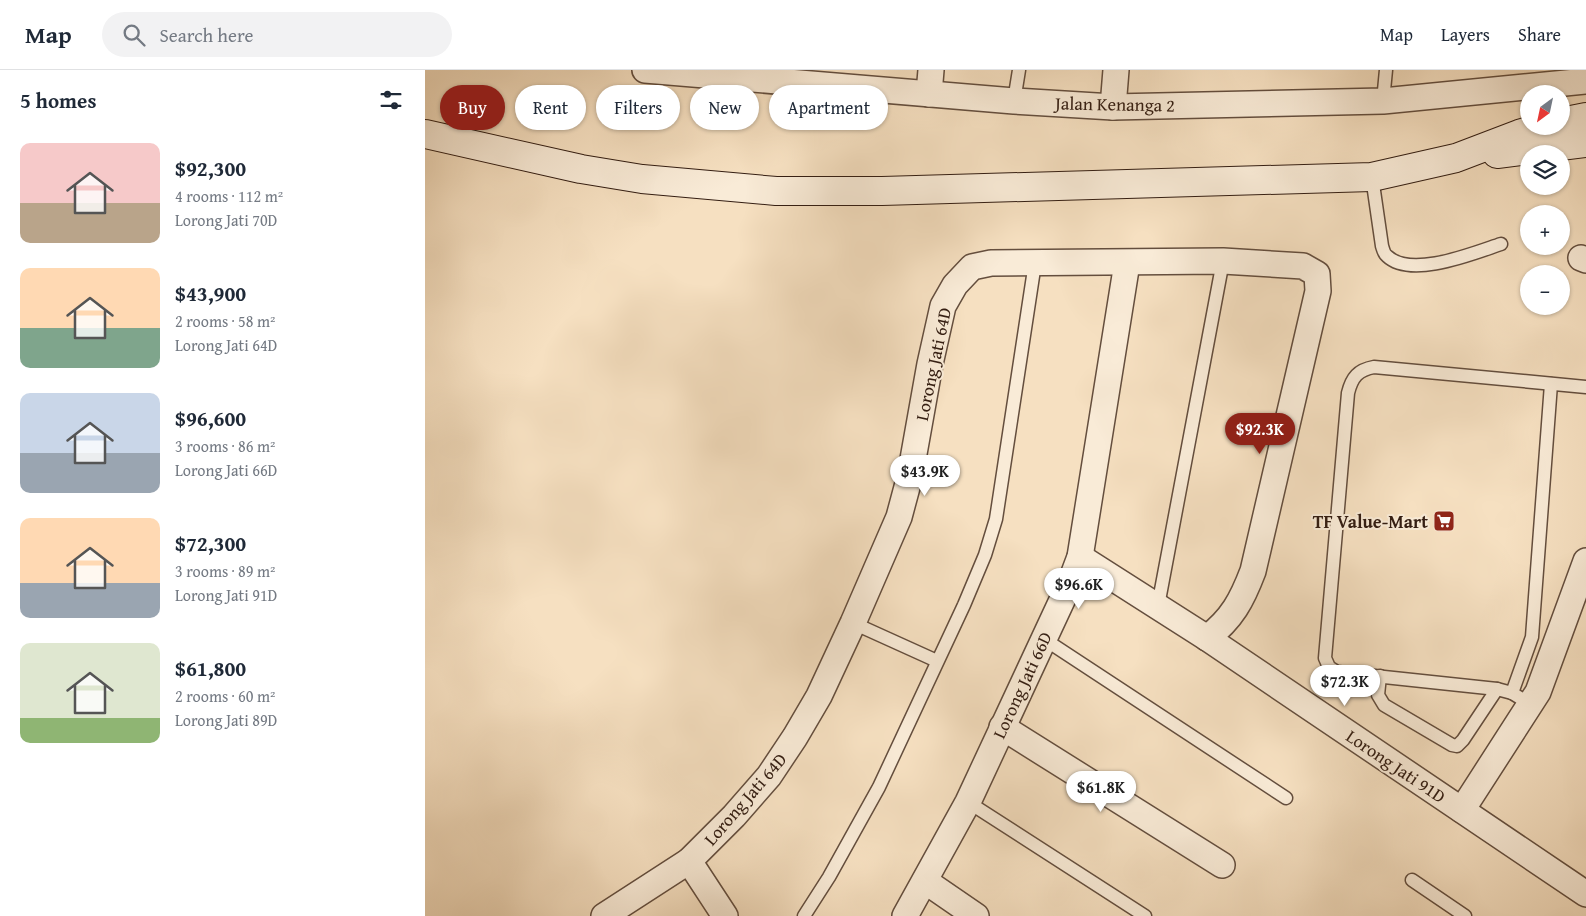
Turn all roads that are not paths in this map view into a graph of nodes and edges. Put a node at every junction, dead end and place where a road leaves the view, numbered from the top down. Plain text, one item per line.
1 (645, 70) edge
2 (1019, 70) edge
3 (1116, 70) edge
4 (1387, 70) edge
5 (1574, 78) edge
6 (1475, 81) edge
7 (930, 82) edge
8 (1014, 101) junction
9 (1383, 101) junction
10 (1113, 107) junction
11 (1586, 117) edge
12 (1570, 120) edge
13 (425, 134) edge
14 (1520, 134) edge
15 (1586, 143) edge
16 (1455, 158) junction
17 (1372, 177) junction
18 (1501, 244) dead end
19 (1223, 261) junction
20 (1127, 262) junction
21 (1035, 263) junction
22 (1551, 384) junction
23 (1586, 387) edge
24 (1080, 557) junction
25 (1586, 562) edge
26 (1158, 606) junction
27 (853, 623) junction
28 (1207, 638) junction
29 (1044, 639) junction
30 (937, 661) junction
31 (1380, 676) junction
32 (1497, 688) junction
33 (1521, 698) junction
34 (1002, 727) junction
35 (1286, 798) dead end
36 (968, 802) junction
37 (1462, 810) junction
38 (689, 862) junction
39 (1222, 865) dead end
40 (1412, 880) dead end
41 (925, 881) junction
42 (1586, 894) edge
43 (614, 913) edge
44 (725, 916) edge
45 (804, 916) edge
46 (905, 916) edge
47 (976, 916) edge
48 (1145, 916) edge
49 (1465, 916) edge

1 - 7 street, Jalan Kenanga 2
2 - 8 lane
3 - 10 street
4 - 9 lane
5 - 6 street, Jalan Kenanga 2
6 - 9 street, Jalan Kenanga 2
7 - 8 street, Jalan Kenanga 2
8 - 10 street, Jalan Kenanga 2
9 - 10 street, Jalan Kenanga 2
11 - 12 main road
13 - 17 main road
14 - 16 main road
15 - 16 main road
16 - 17 main road
17 - 18 lane
19 - 20 street, Lorong Jati 64D
19 - 26 lane
19 - 28 street, Lorong Jati 64D
20 - 21 street, Lorong Jati 64D
20 - 24 street, Lorong Jati 66D
21 - 27 street, Lorong Jati 64D
21 - 30 lane
22 - 23 lane
22 - 31 lane
22 - 33 lane
24 - 26 street, Lorong Jati 91D
24 - 29 street, Lorong Jati 66D
25 - 33 street
26 - 28 street, Lorong Jati 91D
27 - 30 lane
27 - 38 street, Lorong Jati 64D
28 - 37 street, Lorong Jati 91D
29 - 34 street, Lorong Jati 66D
29 - 35 lane
30 - 45 lane
31 - 32 lane
31 - 32 lane
32 - 33 lane
33 - 37 street
34 - 36 street, Lorong Jati 66D
34 - 39 street
36 - 41 street, Lorong Jati 66D
36 - 48 lane
37 - 42 street, Lorong Jati 91D
38 - 43 street, Lorong Jati 64D
38 - 44 street
40 - 49 lane
41 - 46 street, Lorong Jati 66D
41 - 47 street

